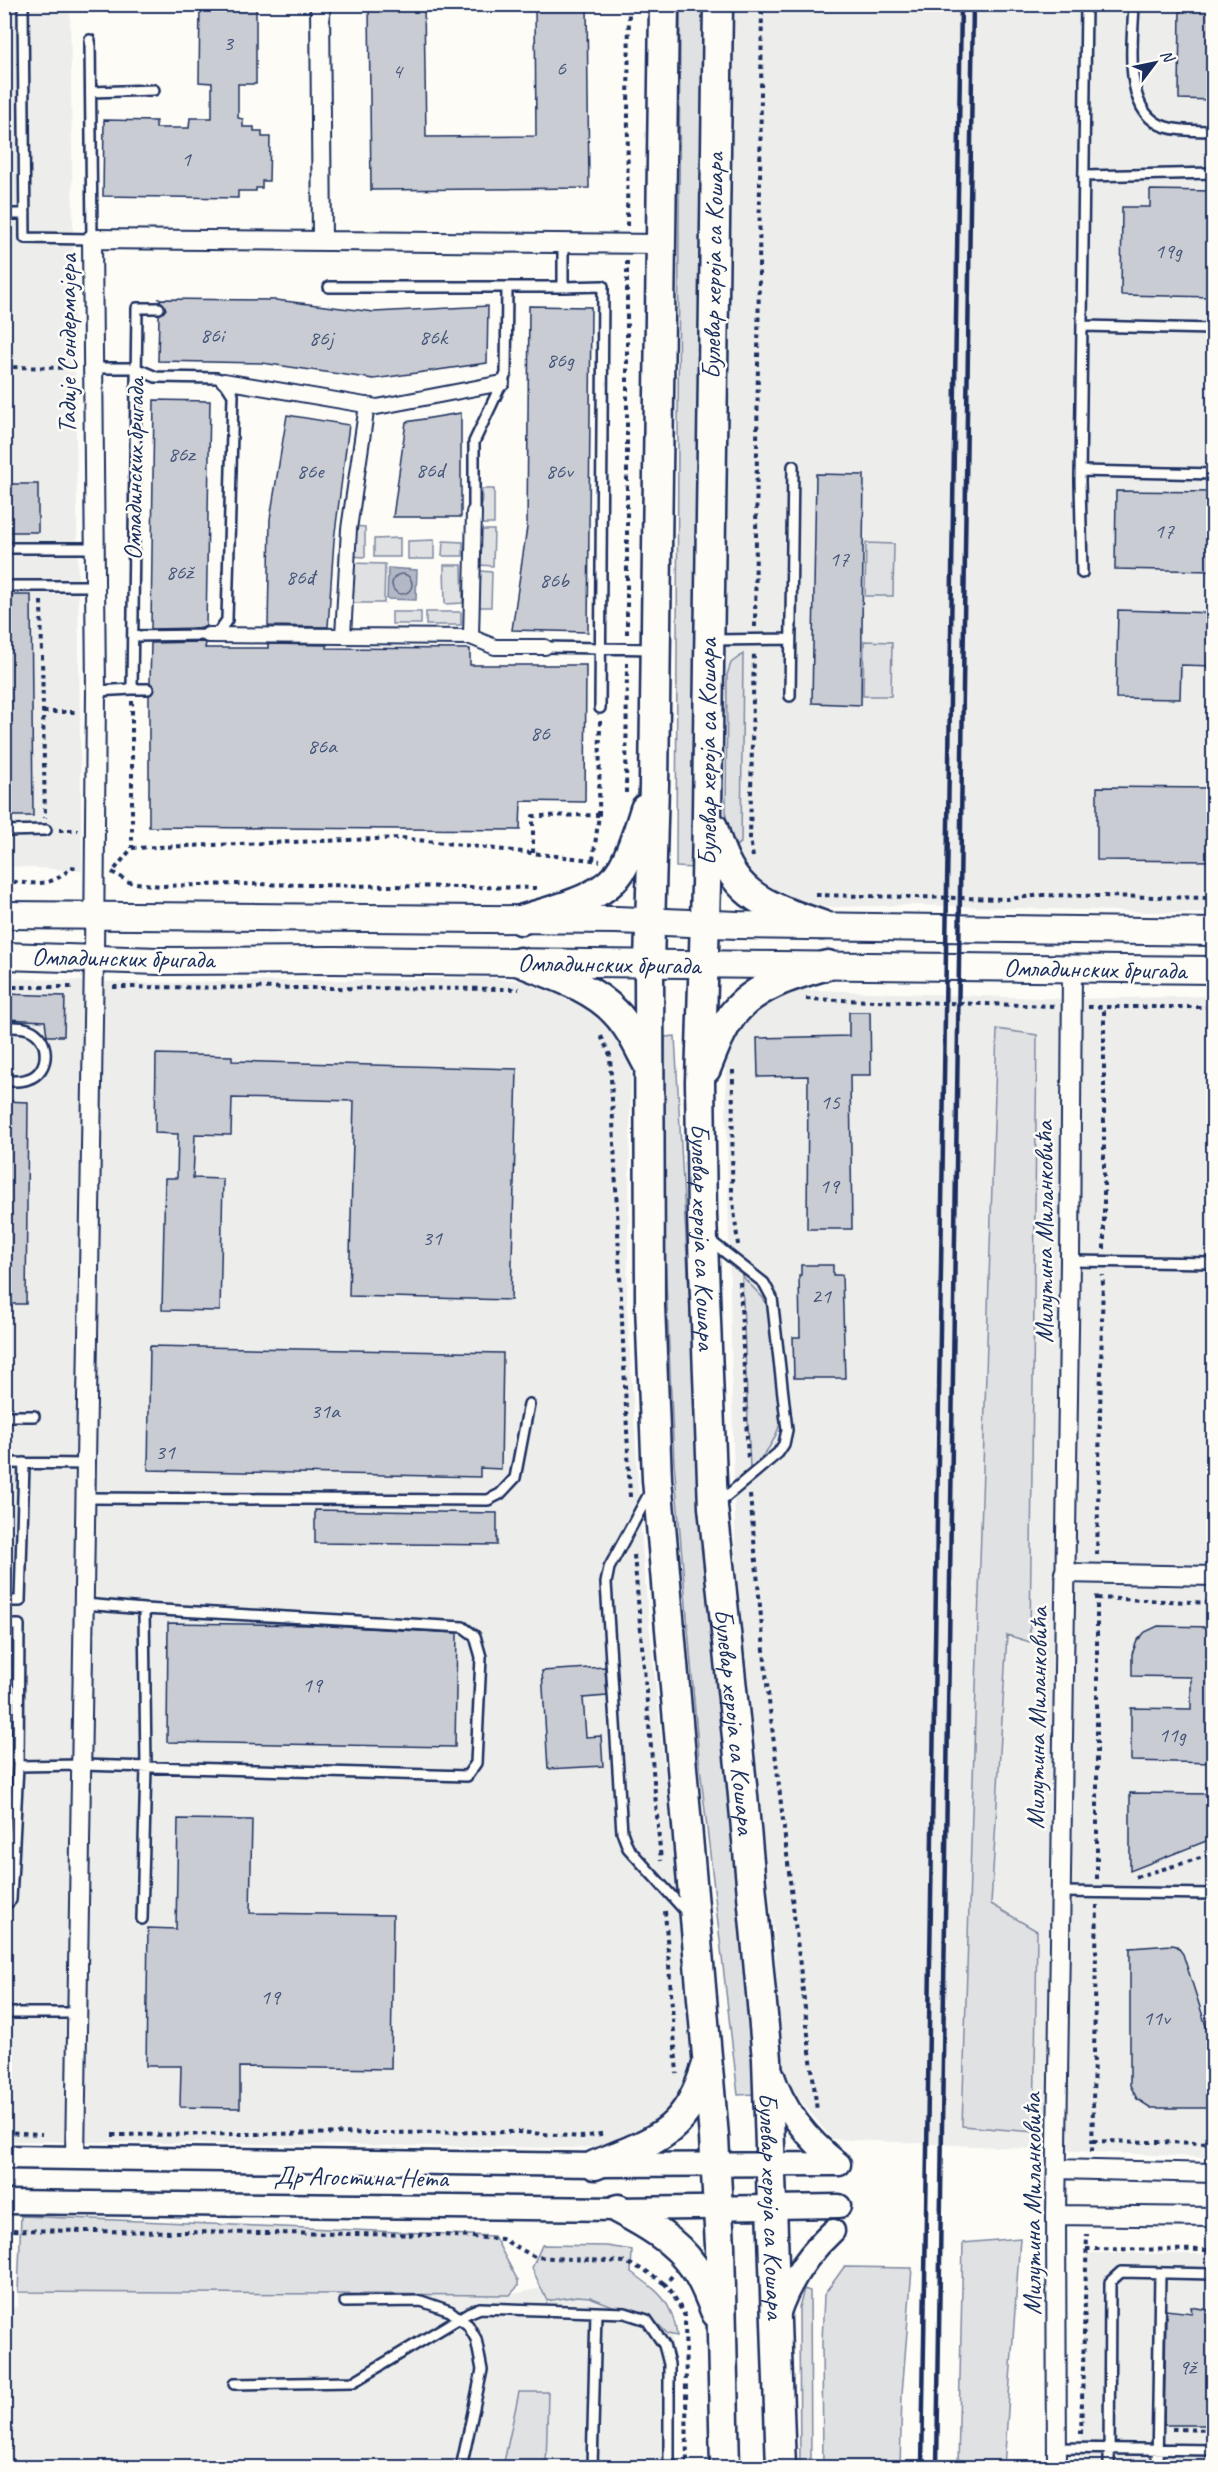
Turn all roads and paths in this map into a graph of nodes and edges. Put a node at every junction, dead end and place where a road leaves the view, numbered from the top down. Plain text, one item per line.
1 (23, 4) edge
2 (320, 4) edge
3 (629, 4) edge
4 (664, 4) edge
5 (718, 4) edge
6 (762, 4) edge
7 (1086, 4) edge
8 (1134, 4) edge
9 (90, 40) dead end
10 (154, 90) dead end
11 (91, 92) junction
12 (1214, 131) edge
13 (1214, 174) edge
14 (1085, 176) junction
15 (4, 214) edge
16 (25, 214) junction
17 (92, 240) junction
18 (322, 242) junction
19 (563, 244) junction
20 (627, 244) junction
21 (661, 244) junction
22 (329, 287) dead end
23 (507, 287) junction
24 (563, 287) junction
25 (159, 308) dead end
26 (1083, 326) junction
27 (1214, 329) edge
28 (4, 367) edge
29 (93, 368) junction
30 (135, 368) junction
31 (224, 381) junction
32 (502, 383) junction
33 (367, 405) junction
34 (793, 466) dead end
35 (1080, 471) junction
36 (1214, 474) edge
37 (474, 512) joint
38 (4, 548) edge
39 (94, 548) junction
40 (1082, 573) dead end
41 (4, 586) edge
42 (41, 586) junction
43 (95, 586) junction
44 (208, 635) junction
45 (133, 636) junction
46 (343, 636) junction
47 (471, 637) junction
48 (754, 639) junction
49 (790, 639) junction
50 (707, 640) junction
51 (545, 647) joint
52 (601, 648) junction
53 (641, 648) junction
54 (132, 689) junction
55 (148, 689) dead end
56 (96, 691) junction
57 (790, 696) dead end
58 (600, 708) joint
59 (43, 712) junction
60 (96, 713) junction
61 (654, 785) junction
62 (626, 798) dead end
63 (706, 799) junction
64 (599, 815) junction
65 (46, 830) junction
66 (94, 830) junction
67 (4, 831) edge
68 (132, 848) junction
69 (533, 853) junction
70 (593, 860) junction
71 (93, 871) junction
72 (112, 872) junction
73 (612, 874) junction
74 (750, 876) junction
75 (4, 881) edge
76 (545, 888) dead end
77 (806, 893) dead end
78 (1214, 898) edge
79 (4, 915) edge
80 (94, 915) junction
81 (521, 920) junction
82 (651, 922) junction
83 (704, 924) junction
84 (822, 925) junction
85 (1214, 932) edge
86 (4, 956) edge
87 (94, 958) junction
88 (649, 964) junction
89 (828, 965) junction
90 (703, 966) junction
91 (1072, 969) junction
92 (1214, 970) edge
93 (524, 975) junction
94 (4, 987) edge
95 (94, 987) junction
96 (802, 999) dead end
97 (1072, 1006) junction
98 (1214, 1007) edge
99 (606, 1019) junction
100 (4, 1027) edge
101 (648, 1066) junction
102 (733, 1067) dead end
103 (4, 1081) edge
104 (700, 1082) junction
105 (703, 1235) junction
106 (1070, 1261) junction
107 (740, 1262) junction
108 (1214, 1263) edge
109 (529, 1404) dead end
110 (4, 1416) edge
111 (34, 1416) dead end
112 (4, 1463) edge
113 (24, 1463) junction
114 (87, 1464) junction
115 (748, 1478) junction
116 (657, 1479) junction
117 (86, 1498) junction
118 (713, 1507) junction
119 (631, 1527) junction
120 (1064, 1573) junction
121 (1214, 1576) edge
122 (1097, 1598) dead end
123 (4, 1601) edge
124 (1214, 1603) edge
125 (84, 1604) junction
126 (144, 1609) junction
127 (4, 1625) edge
128 (81, 1765) junction
129 (18, 1766) junction
130 (146, 1767) junction
131 (1214, 1854) edge
132 (1097, 1877) dead end
133 (1108, 1878) dead end
134 (1130, 1878) dead end
135 (663, 1887) junction
136 (1060, 1892) junction
137 (1214, 1894) edge
138 (4, 1906) edge
139 (142, 1919) dead end
140 (695, 1922) junction
141 (4, 2013) edge
142 (78, 2013) junction
143 (708, 2059) junction
144 (767, 2059) junction
145 (678, 2082) dead end
146 (817, 2112) dead end
147 (4, 2132) edge
148 (615, 2132) dead end
149 (76, 2135) junction
150 (1093, 2141) dead end
151 (1214, 2144) edge
152 (4, 2157) edge
153 (75, 2158) junction
154 (595, 2165) junction
155 (771, 2165) junction
156 (715, 2166) junction
157 (1057, 2169) junction
158 (1214, 2173) edge
159 (4, 2202) edge
160 (839, 2206) dead end
161 (772, 2207) junction
162 (717, 2208) junction
163 (618, 2209) junction
164 (1056, 2215) junction
165 (1214, 2217) edge
166 (4, 2230) edge
167 (833, 2231) dead end
168 (1214, 2250) edge
169 (687, 2258) junction
170 (1160, 2273) junction
171 (1214, 2274) edge
172 (665, 2284) junction
173 (345, 2302) dead end
174 (596, 2312) junction
175 (460, 2317) junction
176 (776, 2322) junction
177 (721, 2327) junction
178 (234, 2384) dead end
179 (1158, 2429) junction
180 (1214, 2430) edge
181 (1058, 2448) junction
182 (1080, 2448) junction
183 (1109, 2448) junction
184 (1158, 2449) junction
185 (1214, 2450) edge
186 (461, 2468) edge
187 (592, 2468) edge
188 (669, 2468) edge
189 (687, 2468) edge
190 (725, 2468) edge
191 (781, 2468) edge
192 (1057, 2468) edge
193 (1109, 2468) edge
194 (1157, 2468) edge

1 - 16 lane
2 - 18 street
3 - 20 path
4 - 21 main road, Булевар хероја са Кошара
5 - 50 main road, Булевар хероја са Кошара
6 - 48 path
7 - 14 lane
8 - 12 lane
9 - 11 lane
10 - 11 lane
11 - 17 lane
13 - 14 lane
14 - 26 lane
15 - 16 lane
16 - 17 lane
17 - 18 street, Тадије Сондермајера
17 - 29 street, Тадије Сондермајера
18 - 19 street
19 - 20 street
19 - 24 lane
20 - 21 street
20 - 53 path
21 - 53 main road, Булевар хероја са Кошара
22 - 23 lane
23 - 24 lane
23 - 32 lane
24 - 52 lane
25 - 30 lane, Омладинских бригада
26 - 27 lane
26 - 35 lane
28 - 29 path
29 - 30 lane
29 - 39 street, Тадије Сондермајера
30 - 31 lane
30 - 45 lane, Омладинских бригада
31 - 33 street
31 - 44 lane
32 - 33 street
32 - 37 lane
33 - 46 street
34 - 49 lane
35 - 36 lane
35 - 40 lane
37 - 47 street
38 - 39 lane
39 - 43 street, Тадије Сондермајера
41 - 42 lane
42 - 43 lane
42 - 59 path
43 - 56 street, Тадије Сондермајера
44 - 45 lane
44 - 46 street
45 - 54 lane, Омладинских бригада
46 - 47 street
47 - 51 street
48 - 49 lane
48 - 50 lane
48 - 74 path
49 - 57 lane
50 - 63 main road, Булевар хероја са Кошара
51 - 52 lane
52 - 53 lane
52 - 58 lane
53 - 61 main road, Булевар хероја са Кошара
53 - 62 path
54 - 55 lane
54 - 56 lane
54 - 68 path
56 - 60 street, Тадије Сондермајера
58 - 64 path
59 - 60 path
59 - 65 path
60 - 66 street, Тадије Сондермајера
61 - 73 main road
61 - 82 main road, Булевар хероја са Кошара
63 - 74 main road
63 - 83 main road, Булевар хероја са Кошара
64 - 69 path
64 - 70 path
65 - 66 path
65 - 67 lane
66 - 71 street, Тадије Сондермајера
68 - 69 path
68 - 72 path
69 - 70 path
70 - 73 path
71 - 72 path
71 - 75 path
71 - 80 street, Тадије Сондермајера
72 - 76 path
73 - 81 main road
74 - 84 main road
77 - 78 path
79 - 80 main road, Омладинских бригада
80 - 81 main road, Омладинских бригада
80 - 87 street, Тадије Сондермајера
81 - 82 main road, Омладинских бригада
82 - 83 main road, Омладинских бригада
82 - 88 main road, Булевар хероја са Кошара
83 - 84 main road, Омладинских бригада
83 - 90 main road, Булевар хероја са Кошара
84 - 85 main road, Омладинских бригада
86 - 87 main road, Омладинских бригада
87 - 93 main road, Омладинских бригада
87 - 95 street, Тадије Сондермајера
88 - 90 main road, Омладинских бригада
88 - 93 main road, Омладинских бригада
88 - 101 main road, Булевар хероја са Кошара
89 - 90 main road, Омладинских бригада
89 - 91 main road, Омладинских бригада
89 - 104 main road
90 - 104 main road, Булевар хероја са Кошара
91 - 92 main road, Омладинских бригада
91 - 97 street, Милутина Миланковића
93 - 95 path
93 - 99 main road
94 - 95 path
95 - 114 street, Тадије Сондермајера
96 - 97 path
97 - 98 path
97 - 106 street, Милутина Миланковића
99 - 101 main road
99 - 119 path
100 - 103 lane
101 - 116 main road, Булевар хероја са Кошара
102 - 107 path
104 - 105 main road, Булевар хероја са Кошара
105 - 107 lane
105 - 118 main road, Булевар хероја са Кошара
106 - 108 lane
106 - 120 street, Милутина Миланковића
107 - 115 path
107 - 115 lane
109 - 117 lane
110 - 111 lane
112 - 113 lane
113 - 114 lane
113 - 123 lane
114 - 117 street, Тадије Сондермајера
115 - 118 lane
115 - 146 path
116 - 119 lane
116 - 140 main road, Булевар хероја са Кошара
117 - 125 street, Тадије Сондермајера
118 - 144 main road, Булевар хероја са Кошара
119 - 135 path
119 - 135 lane
120 - 121 street
120 - 136 street, Милутина Миланковића
122 - 124 path
125 - 126 lane
125 - 128 street, Тадије Сондермајера
126 - 130 lane
126 - 130 lane
127 - 129 lane
128 - 129 lane
128 - 130 lane
128 - 142 street, Тадије Сондермајера
129 - 138 lane
130 - 139 lane
131 - 134 path
132 - 133 path
135 - 140 lane
135 - 145 path
136 - 137 lane
136 - 157 street, Милутина Миланковића
140 - 143 main road, Булевар хероја са Кошара
141 - 142 lane
142 - 149 street, Тадије Сондермајера
143 - 154 main road
143 - 156 main road, Булевар хероја са Кошара
144 - 155 main road, Булевар хероја са Кошара
144 - 155 street, Др Агостина Нета
147 - 149 path
148 - 149 path
149 - 153 street, Тадије Сондермајера
150 - 151 path
152 - 153 street, Др Агостина Нета
153 - 154 street, Др Агостина Нета
154 - 156 street, Др Агостина Нета
155 - 156 street, Др Агостина Нета
155 - 161 main road, Булевар хероја са Кошара
156 - 162 main road, Булевар хероја са Кошара
157 - 158 street
157 - 164 street, Милутина Миланковића
159 - 163 street, Др Агостина Нета
160 - 161 street, Др Агостина Нета
161 - 162 street, Др Агостина Нета
161 - 176 main road, Булевар хероја са Кошара
162 - 163 street, Др Агостина Нета
162 - 177 main road, Булевар хероја са Кошара
163 - 169 main road
164 - 165 street
164 - 181 street, Милутина Миланковића
166 - 172 path
167 - 176 street
168 - 182 path
169 - 172 path
169 - 177 main road
170 - 171 lane
170 - 179 lane
170 - 183 lane
172 - 189 path
173 - 175 lane
174 - 175 lane
174 - 187 lane
174 - 188 lane
175 - 178 lane
175 - 186 lane
176 - 191 main road, Булевар хероја са Кошара
177 - 190 main road, Булевар хероја са Кошара
179 - 180 path
179 - 184 lane
181 - 182 lane
181 - 192 street, Милутина Миланковића
182 - 183 lane
183 - 184 lane
183 - 193 lane
184 - 185 lane
184 - 194 lane

